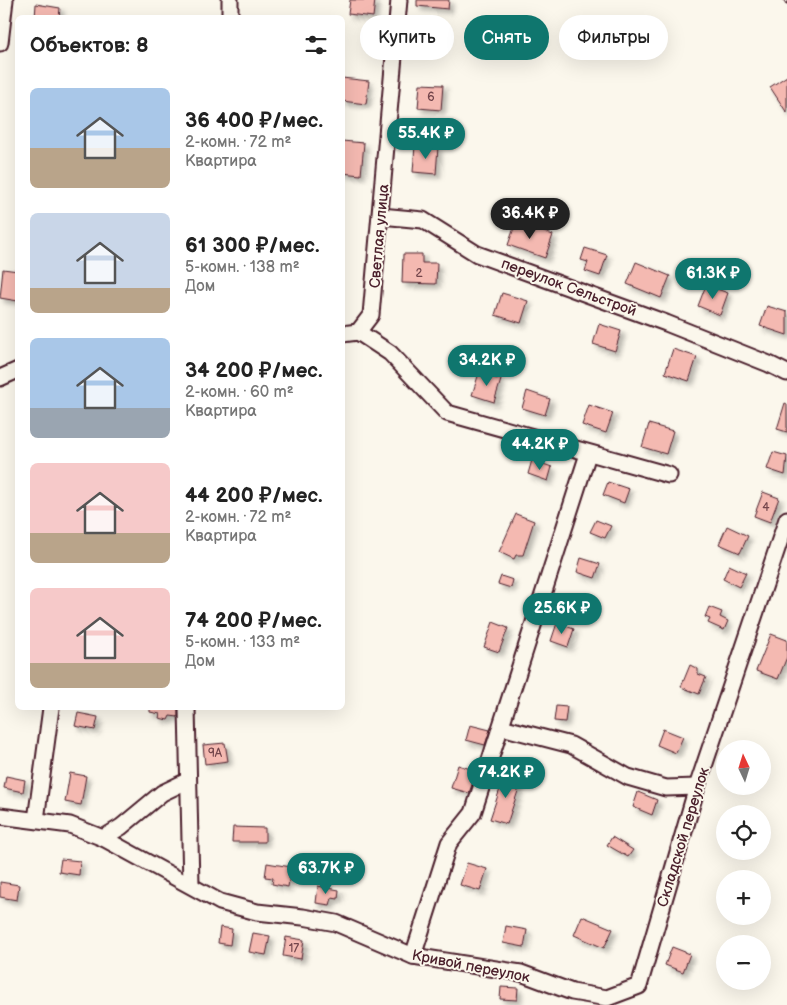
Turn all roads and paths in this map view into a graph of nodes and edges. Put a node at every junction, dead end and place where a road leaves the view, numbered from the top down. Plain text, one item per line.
1 (5, 0) edge
2 (230, 0) edge
3 (399, 0) edge
4 (230, 15) edge
5 (0, 43) edge
6 (381, 216) junction
7 (358, 332) junction
8 (345, 334) edge
9 (15, 371) edge
10 (787, 373) edge
11 (0, 378) edge
12 (588, 454) junction
13 (669, 476) dead end
14 (787, 519) edge
15 (51, 710) edge
16 (187, 710) edge
17 (501, 727) junction
18 (187, 781) junction
19 (697, 787) junction
20 (0, 816) edge
21 (36, 820) junction
22 (103, 838) junction
23 (191, 885) junction
24 (413, 956) junction
25 (639, 986) joint

1 - 5 street
2 - 4 street
3 - 6 street, Светлая улица
6 - 7 street, Светлая улица
6 - 10 street, переулок Сельстрой
7 - 8 street
7 - 12 street
9 - 11 street
12 - 13 street
12 - 17 street
14 - 19 street, Складской переулок
15 - 21 street
16 - 18 street
17 - 19 street
17 - 24 street
18 - 22 street
18 - 23 street
19 - 25 street, Складской переулок
20 - 21 street, Кривой переулок
21 - 22 street, Кривой переулок
22 - 23 street, Кривой переулок
23 - 24 street, Кривой переулок
24 - 25 street, Кривой переулок

